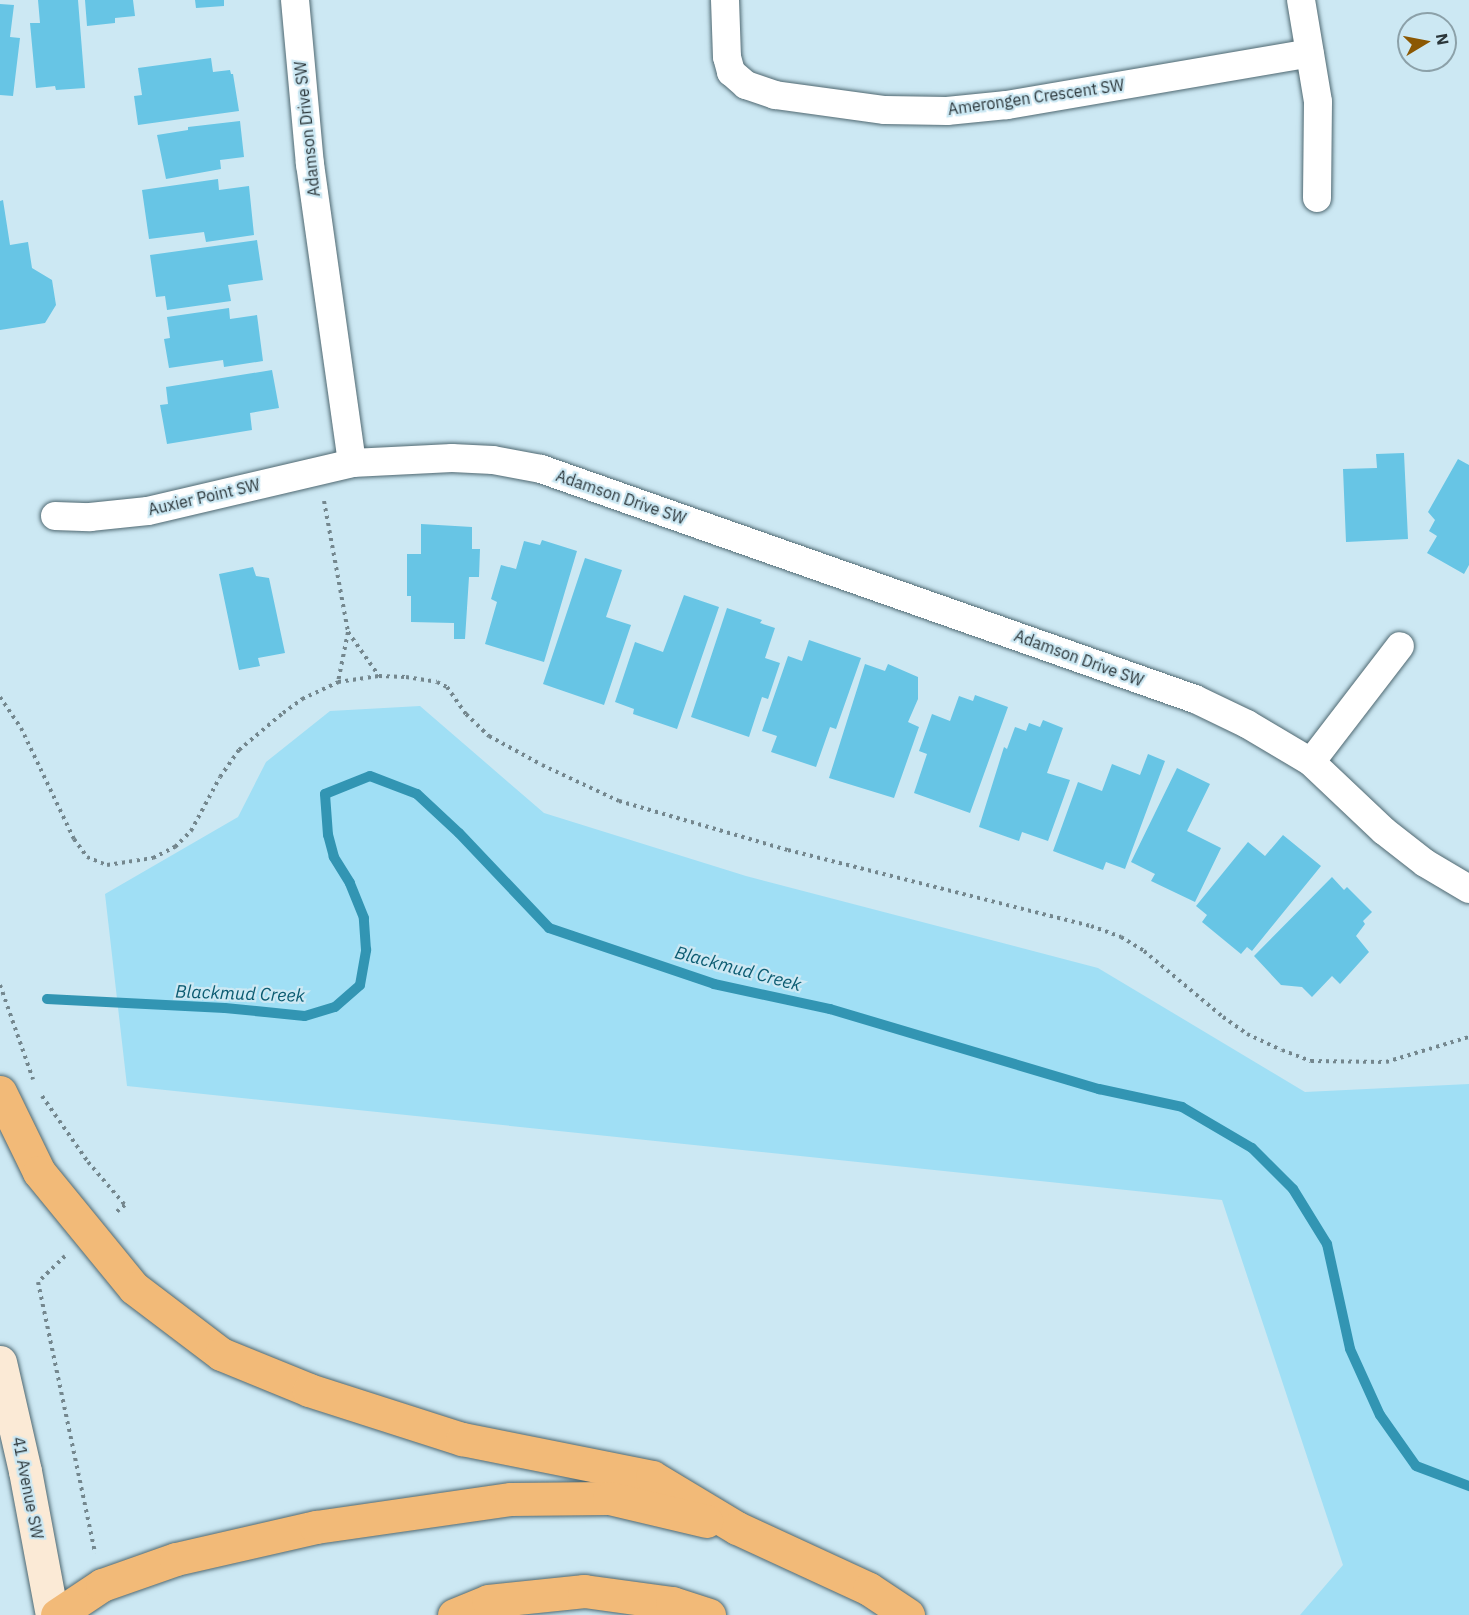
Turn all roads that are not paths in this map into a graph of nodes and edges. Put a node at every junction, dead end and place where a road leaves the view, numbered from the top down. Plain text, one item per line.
1 (295, 0) edge
2 (725, 0) edge
3 (1301, 0) edge
4 (1311, 53) junction
5 (1317, 198) dead end
6 (352, 464) junction
7 (55, 516) dead end
8 (1400, 646) dead end
9 (1311, 762) junction
10 (1469, 889) edge
11 (0, 1092) edge
12 (0, 1362) edge
13 (736, 1528) junction
14 (52, 1615) edge
15 (57, 1615) edge
16 (454, 1615) edge
17 (709, 1615) edge
18 (908, 1615) edge

1 - 6 street, Adamson Drive SW
2 - 4 street, Amerongen Crescent SW
3 - 4 street
4 - 5 street
6 - 7 street, Auxier Point SW
6 - 9 street, Adamson Drive SW
8 - 9 street
9 - 10 street, Adamson Drive SW
11 - 13 highway
12 - 14 main road, 41 Avenue SW
13 - 15 highway
13 - 18 highway
16 - 17 highway

